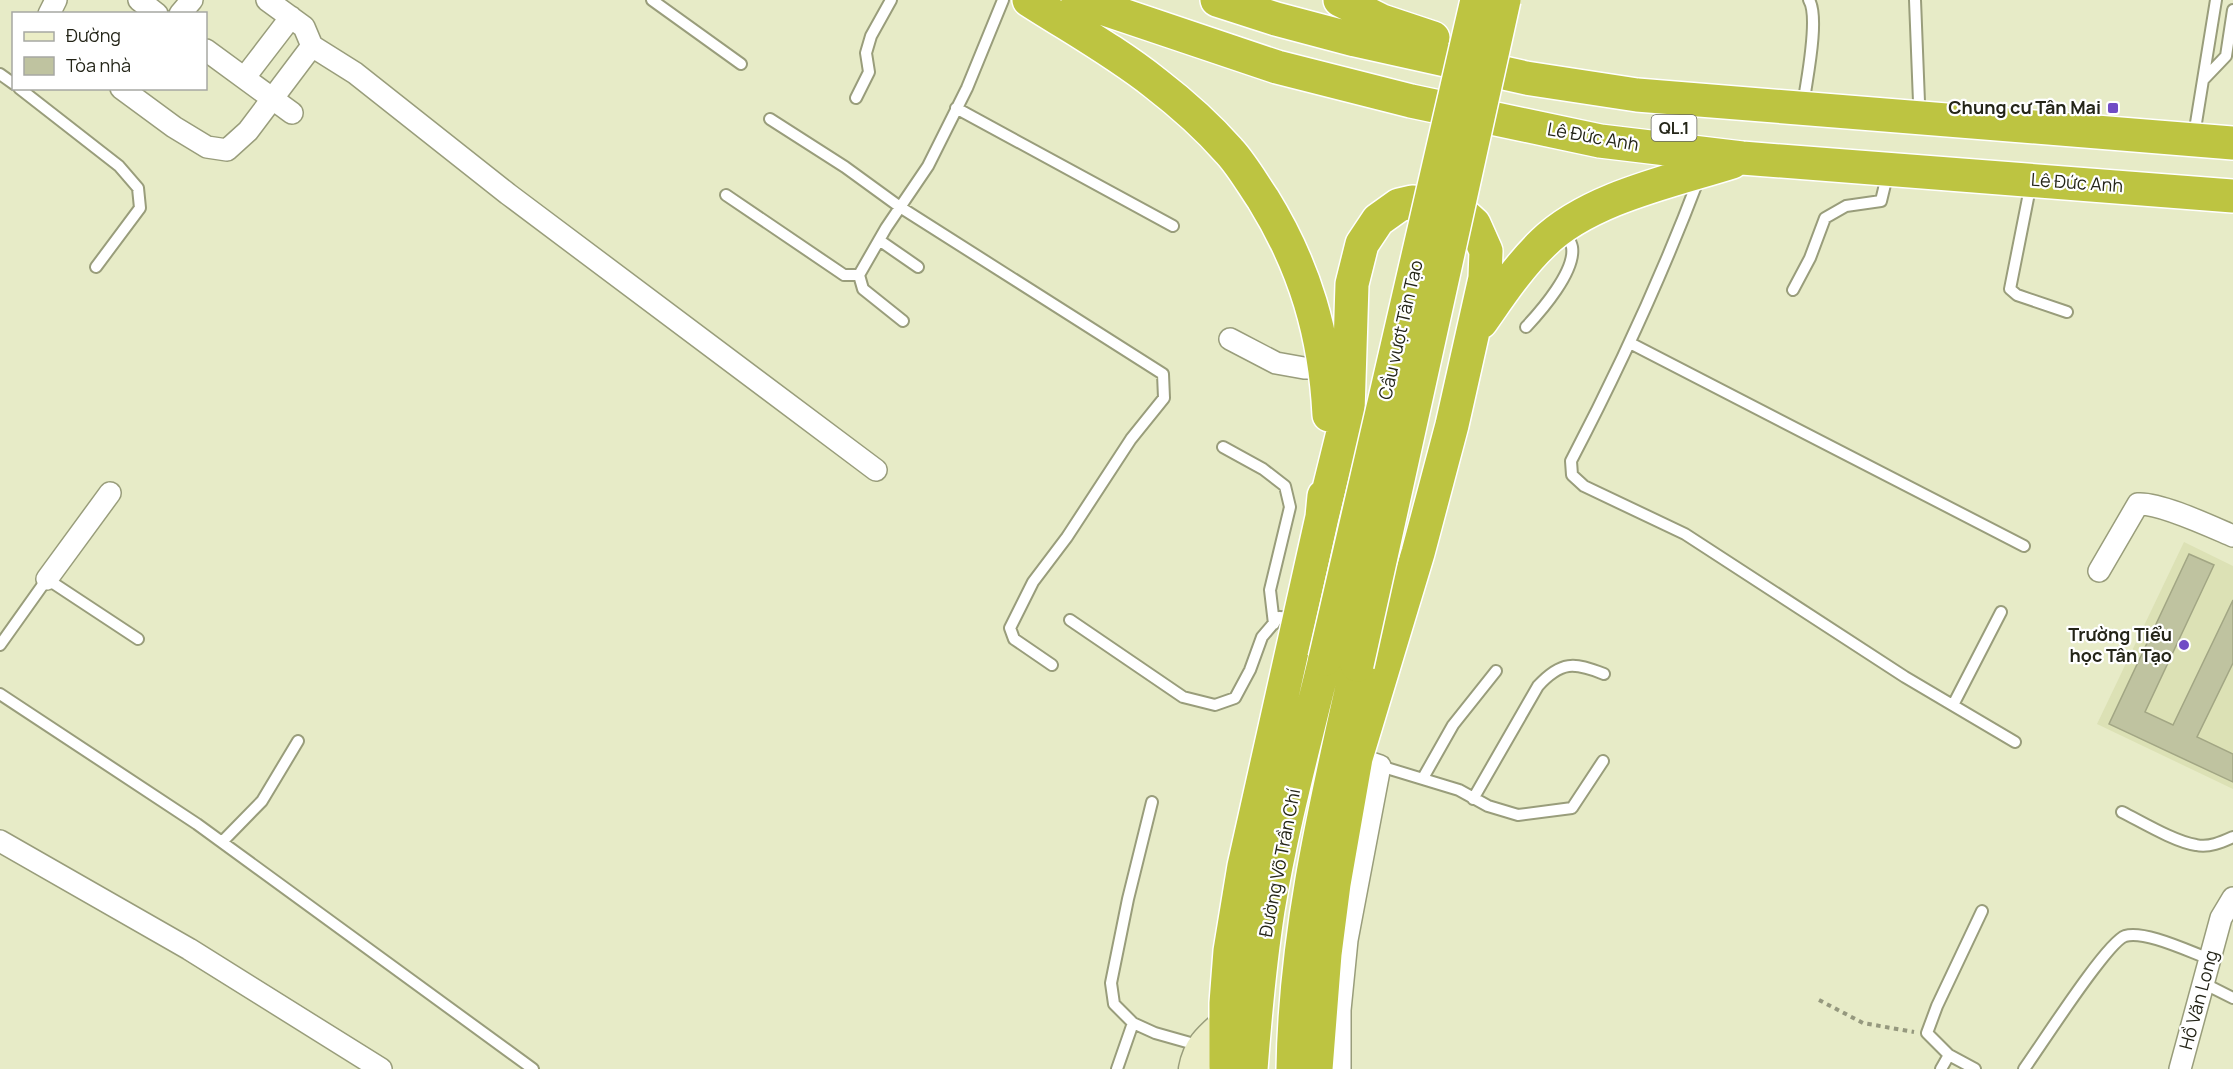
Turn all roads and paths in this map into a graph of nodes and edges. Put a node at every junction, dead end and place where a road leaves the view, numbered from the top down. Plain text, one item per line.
1 (139, 0) edge
2 (192, 0) edge
3 (267, 0) edge
4 (652, 0) edge
5 (891, 0) edge
6 (1003, 0) edge
7 (1029, 0) edge
8 (1078, 0) edge
9 (1128, 0) edge
10 (1217, 0) edge
11 (1289, 0) edge
12 (1340, 0) edge
13 (1477, 0) edge
14 (1504, 0) edge
15 (1809, 0) edge
16 (1915, 0) edge
17 (2216, 0) edge
18 (2233, 10) edge
19 (154, 12) edge
20 (182, 12) edge
21 (291, 17) junction
22 (1355, 40) junction
23 (312, 46) junction
24 (207, 51) edge
25 (741, 64) dead end
26 (245, 77) junction
27 (2203, 79) junction
28 (22, 90) edge
29 (124, 90) edge
30 (1702, 93) junction
31 (1806, 93) junction
32 (856, 98) dead end
33 (273, 99) junction
34 (1918, 102) junction
35 (956, 108) junction
36 (292, 113) dead end
37 (770, 118) dead end
38 (2196, 123) junction
39 (2233, 126) edge
40 (2233, 143) edge
41 (1742, 158) junction
42 (1889, 169) junction
43 (1701, 172) junction
44 (2233, 173) edge
45 (2031, 180) junction
46 (726, 195) dead end
47 (2233, 196) edge
48 (900, 207) junction
49 (1173, 226) dead end
50 (1564, 227) junction
51 (879, 240) junction
52 (96, 267) dead end
53 (918, 267) dead end
54 (859, 276) junction
55 (1793, 290) dead end
56 (2067, 312) dead end
57 (903, 321) dead end
58 (1526, 327) dead end
59 (1473, 334) junction
60 (1230, 339) dead end
61 (1630, 342) junction
62 (1325, 368) junction
63 (1223, 447) dead end
64 (876, 470) dead end
65 (110, 493) dead end
66 (1322, 517) junction
67 (2233, 536) edge
68 (2024, 546) dead end
69 (2099, 571) dead end
70 (46, 579) junction
71 (2001, 612) dead end
72 (1070, 620) dead end
73 (1286, 621) junction
74 (138, 639) dead end
75 (0, 645) edge
76 (1341, 662) junction
77 (1052, 665) dead end
78 (1496, 671) dead end
79 (1604, 674) dead end
80 (0, 693) edge
81 (1953, 705) junction
82 (298, 741) dead end
83 (2015, 742) dead end
84 (1603, 761) dead end
85 (1368, 762) junction
86 (1423, 777) junction
87 (1473, 799) junction
88 (1152, 802) dead end
89 (2122, 812) dead end
90 (2233, 837) edge
91 (0, 841) edge
92 (222, 842) junction
93 (2233, 898) edge
94 (1982, 911) dead end
95 (2210, 959) junction
96 (2203, 983) junction
97 (2233, 998) edge
98 (1819, 1000) dead end
99 (1133, 1023) junction
100 (1226, 1024) junction
101 (1927, 1033) junction
102 (1948, 1055) junction
103 (1198, 1058) edge
104 (381, 1069) edge
105 (533, 1069) edge
106 (1117, 1069) edge
107 (1226, 1069) edge
108 (1251, 1069) edge
109 (1293, 1069) edge
110 (1316, 1069) edge
111 (1340, 1069) edge
112 (1941, 1069) edge
113 (1975, 1069) edge
114 (2024, 1069) edge
115 (2180, 1069) edge

1 - 19 street
2 - 20 street
3 - 21 street
4 - 25 lane
5 - 32 lane
6 - 35 lane
7 - 62 highway
8 - 41 highway, Lê Đức Anh / QL.1
9 - 44 highway, Lê Đức Anh / QL.1
10 - 22 highway, QL.1
11 - 22 highway
12 - 30 highway, QL.1
13 - 76 highway, Cầu vượt Tân Tạo, bridge
14 - 76 highway, bridge
15 - 31 lane
16 - 34 lane
17 - 27 lane
18 - 27 lane
21 - 23 street
21 - 26 street
22 - 30 highway, QL.1
23 - 33 street
23 - 64 street
24 - 26 street
26 - 33 street
27 - 38 lane
28 - 52 lane
29 - 33 street
30 - 31 highway, QL.1
30 - 40 highway, QL.1
31 - 34 highway, QL.1
33 - 36 street
34 - 38 highway, QL.1
35 - 48 lane
35 - 49 lane
37 - 48 lane
38 - 39 highway, QL.1
41 - 42 highway, Lê Đức Anh / QL.1
41 - 43 highway
42 - 45 highway, Lê Đức Anh / QL.1
42 - 55 lane
43 - 50 highway
43 - 61 lane
45 - 47 highway, Lê Đức Anh / QL.1
45 - 56 lane
46 - 54 lane
48 - 51 lane
48 - 77 lane
50 - 58 lane
50 - 59 highway
51 - 53 lane
51 - 54 lane
54 - 57 lane
59 - 66 highway
59 - 85 highway
60 - 62 street
61 - 68 lane
61 - 81 lane
62 - 66 highway
63 - 73 lane
65 - 70 street
66 - 73 highway
67 - 69 street
70 - 74 lane
70 - 75 lane
71 - 81 lane
72 - 73 lane
73 - 100 highway
76 - 108 highway, Đường Võ Trần Chí
76 - 109 highway, Đường Võ Trần Chí
78 - 86 lane
79 - 87 lane
80 - 92 lane
81 - 83 lane
82 - 92 lane
84 - 87 lane
85 - 86 lane
85 - 110 highway
85 - 111 street
86 - 87 lane
88 - 99 lane
89 - 90 lane
91 - 104 street
92 - 105 lane
93 - 95 street, Hồ Văn Long
94 - 101 lane
95 - 96 street, Hồ Văn Long
95 - 114 lane
96 - 97 lane
96 - 115 street, Hồ Văn Long
98 - 101 path
99 - 103 lane
99 - 106 lane
100 - 103 street
100 - 107 highway
101 - 102 lane
102 - 112 lane
102 - 113 lane

